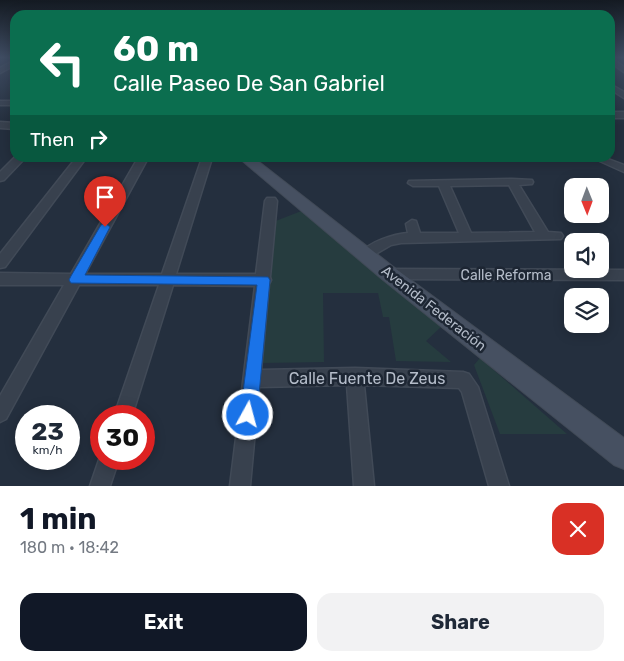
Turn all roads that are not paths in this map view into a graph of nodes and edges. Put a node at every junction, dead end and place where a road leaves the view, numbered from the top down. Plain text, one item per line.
1 (16, 162) edge
2 (78, 162) edge
3 (141, 162) edge
4 (206, 162) edge
5 (251, 162) edge
6 (608, 162) edge
7 (624, 168) edge
8 (0, 178) edge
9 (413, 182) dead end
10 (443, 182) junction
11 (512, 182) junction
12 (528, 182) dead end
13 (271, 201) dead end
14 (466, 236) junction
15 (544, 236) junction
16 (557, 236) dead end
17 (367, 254) junction
18 (0, 263) edge
19 (389, 274) junction
20 (624, 276) edge
21 (0, 279) edge
22 (76, 280) junction
23 (167, 280) junction
24 (264, 280) junction
25 (355, 376) junction
26 (253, 379) junction
27 (127, 405) edge
28 (0, 413) edge
29 (624, 455) edge
30 (105, 470) edge
31 (100, 486) edge
32 (240, 486) edge
33 (364, 486) edge
34 (499, 486) edge

1 - 8 street
2 - 18 street
3 - 22 street
4 - 23 street
5 - 17 main road, Avenida Federación
6 - 7 street
9 - 10 street
10 - 11 street
10 - 14 street
11 - 12 street
11 - 15 street
13 - 24 street
14 - 15 street
14 - 17 street
15 - 16 street
17 - 19 main road, Avenida Federación
19 - 20 street, Calle Reforma
19 - 29 main road, Avenida Federación
21 - 22 street
22 - 23 street
22 - 28 street
23 - 24 street
23 - 27 street
24 - 26 street
25 - 26 street, Calle Fuente De Zeus
25 - 33 street
25 - 34 street, Calle Fuente De Zeus
26 - 32 street
30 - 31 street

